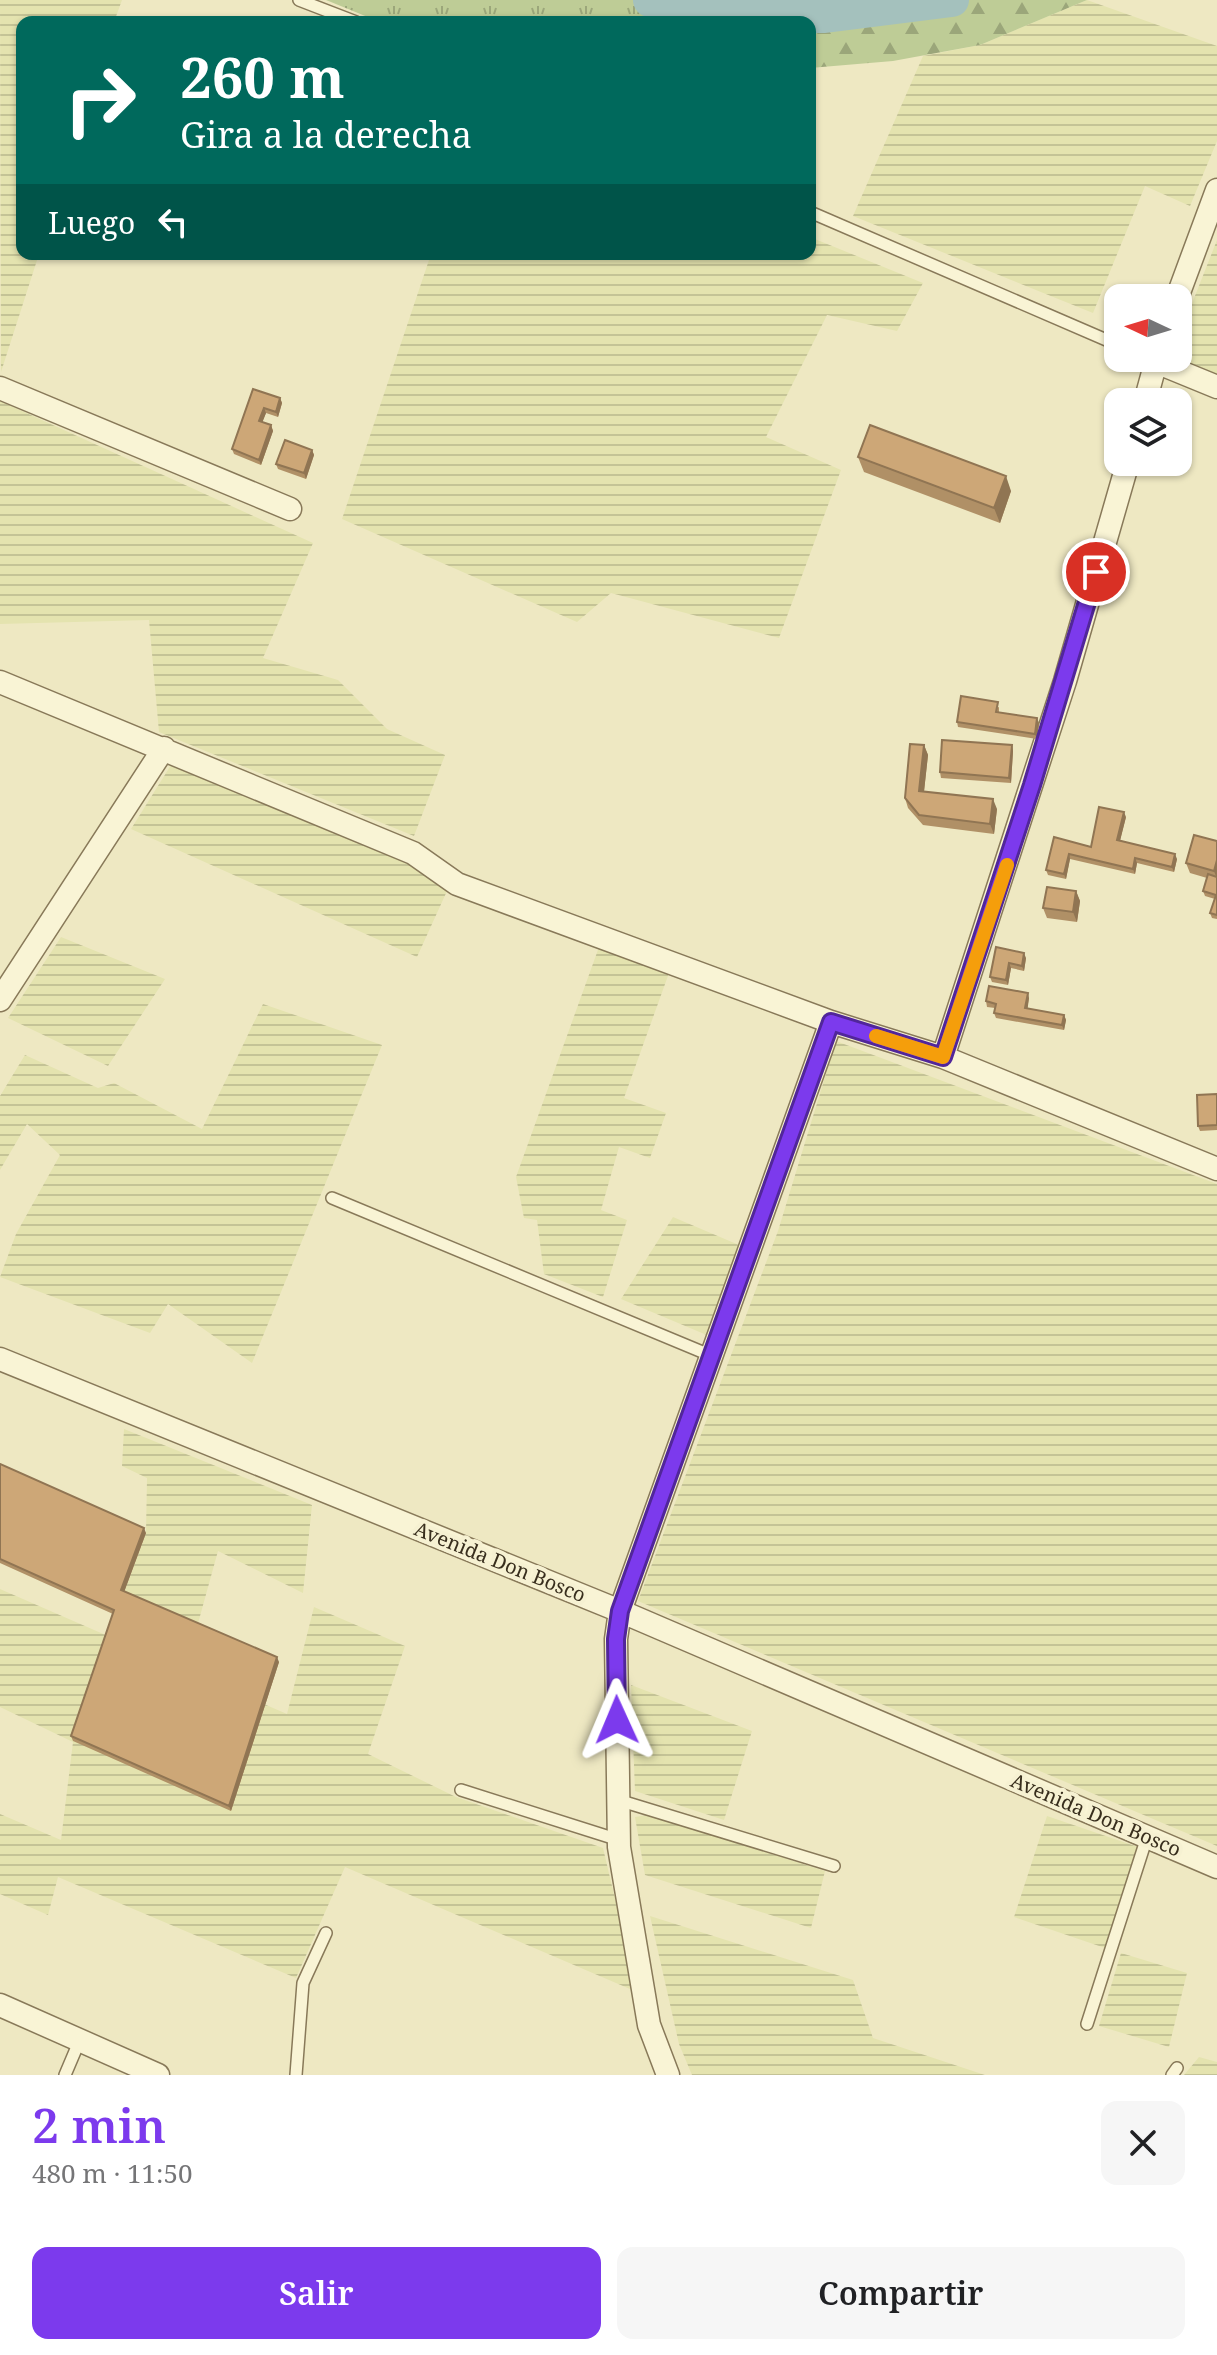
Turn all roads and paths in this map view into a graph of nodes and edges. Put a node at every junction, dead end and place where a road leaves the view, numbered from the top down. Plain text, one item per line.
1 (299, 0) edge
2 (340, 16) edge
3 (1217, 190) edge
4 (816, 215) edge
5 (1182, 284) edge
6 (1104, 339) edge
7 (1183, 372) edge
8 (1217, 387) edge
9 (0, 388) edge
10 (1124, 476) edge
11 (290, 509) dead end
12 (0, 682) edge
13 (164, 748) junction
14 (0, 1000) edge
15 (831, 1022) junction
16 (943, 1057) junction
17 (1217, 1169) edge
18 (332, 1198) dead end
19 (712, 1356) junction
20 (0, 1359) edge
21 (620, 1611) junction
22 (461, 1790) dead end
23 (618, 1800) junction
24 (1147, 1837) junction
25 (619, 1840) junction
26 (834, 1866) dead end
27 (1217, 1867) edge
28 (326, 1933) dead end
29 (0, 2005) edge
30 (1087, 2024) dead end
31 (79, 2042) junction
32 (65, 2075) edge
33 (158, 2075) edge
34 (296, 2075) edge
35 (668, 2075) edge

1 - 2 lane
3 - 5 street
4 - 6 lane
7 - 8 street
9 - 11 street
10 - 16 street
12 - 13 street
13 - 14 street
13 - 15 street
15 - 16 street
15 - 19 street
16 - 17 street
18 - 19 lane
19 - 21 street
20 - 21 street, Avenida Don Bosco
21 - 23 street
21 - 24 street, Avenida Don Bosco
22 - 25 lane
23 - 25 street
23 - 26 lane
24 - 27 street, Avenida Don Bosco
24 - 30 lane
25 - 35 street
28 - 34 lane
29 - 31 street
31 - 32 lane
31 - 33 street

